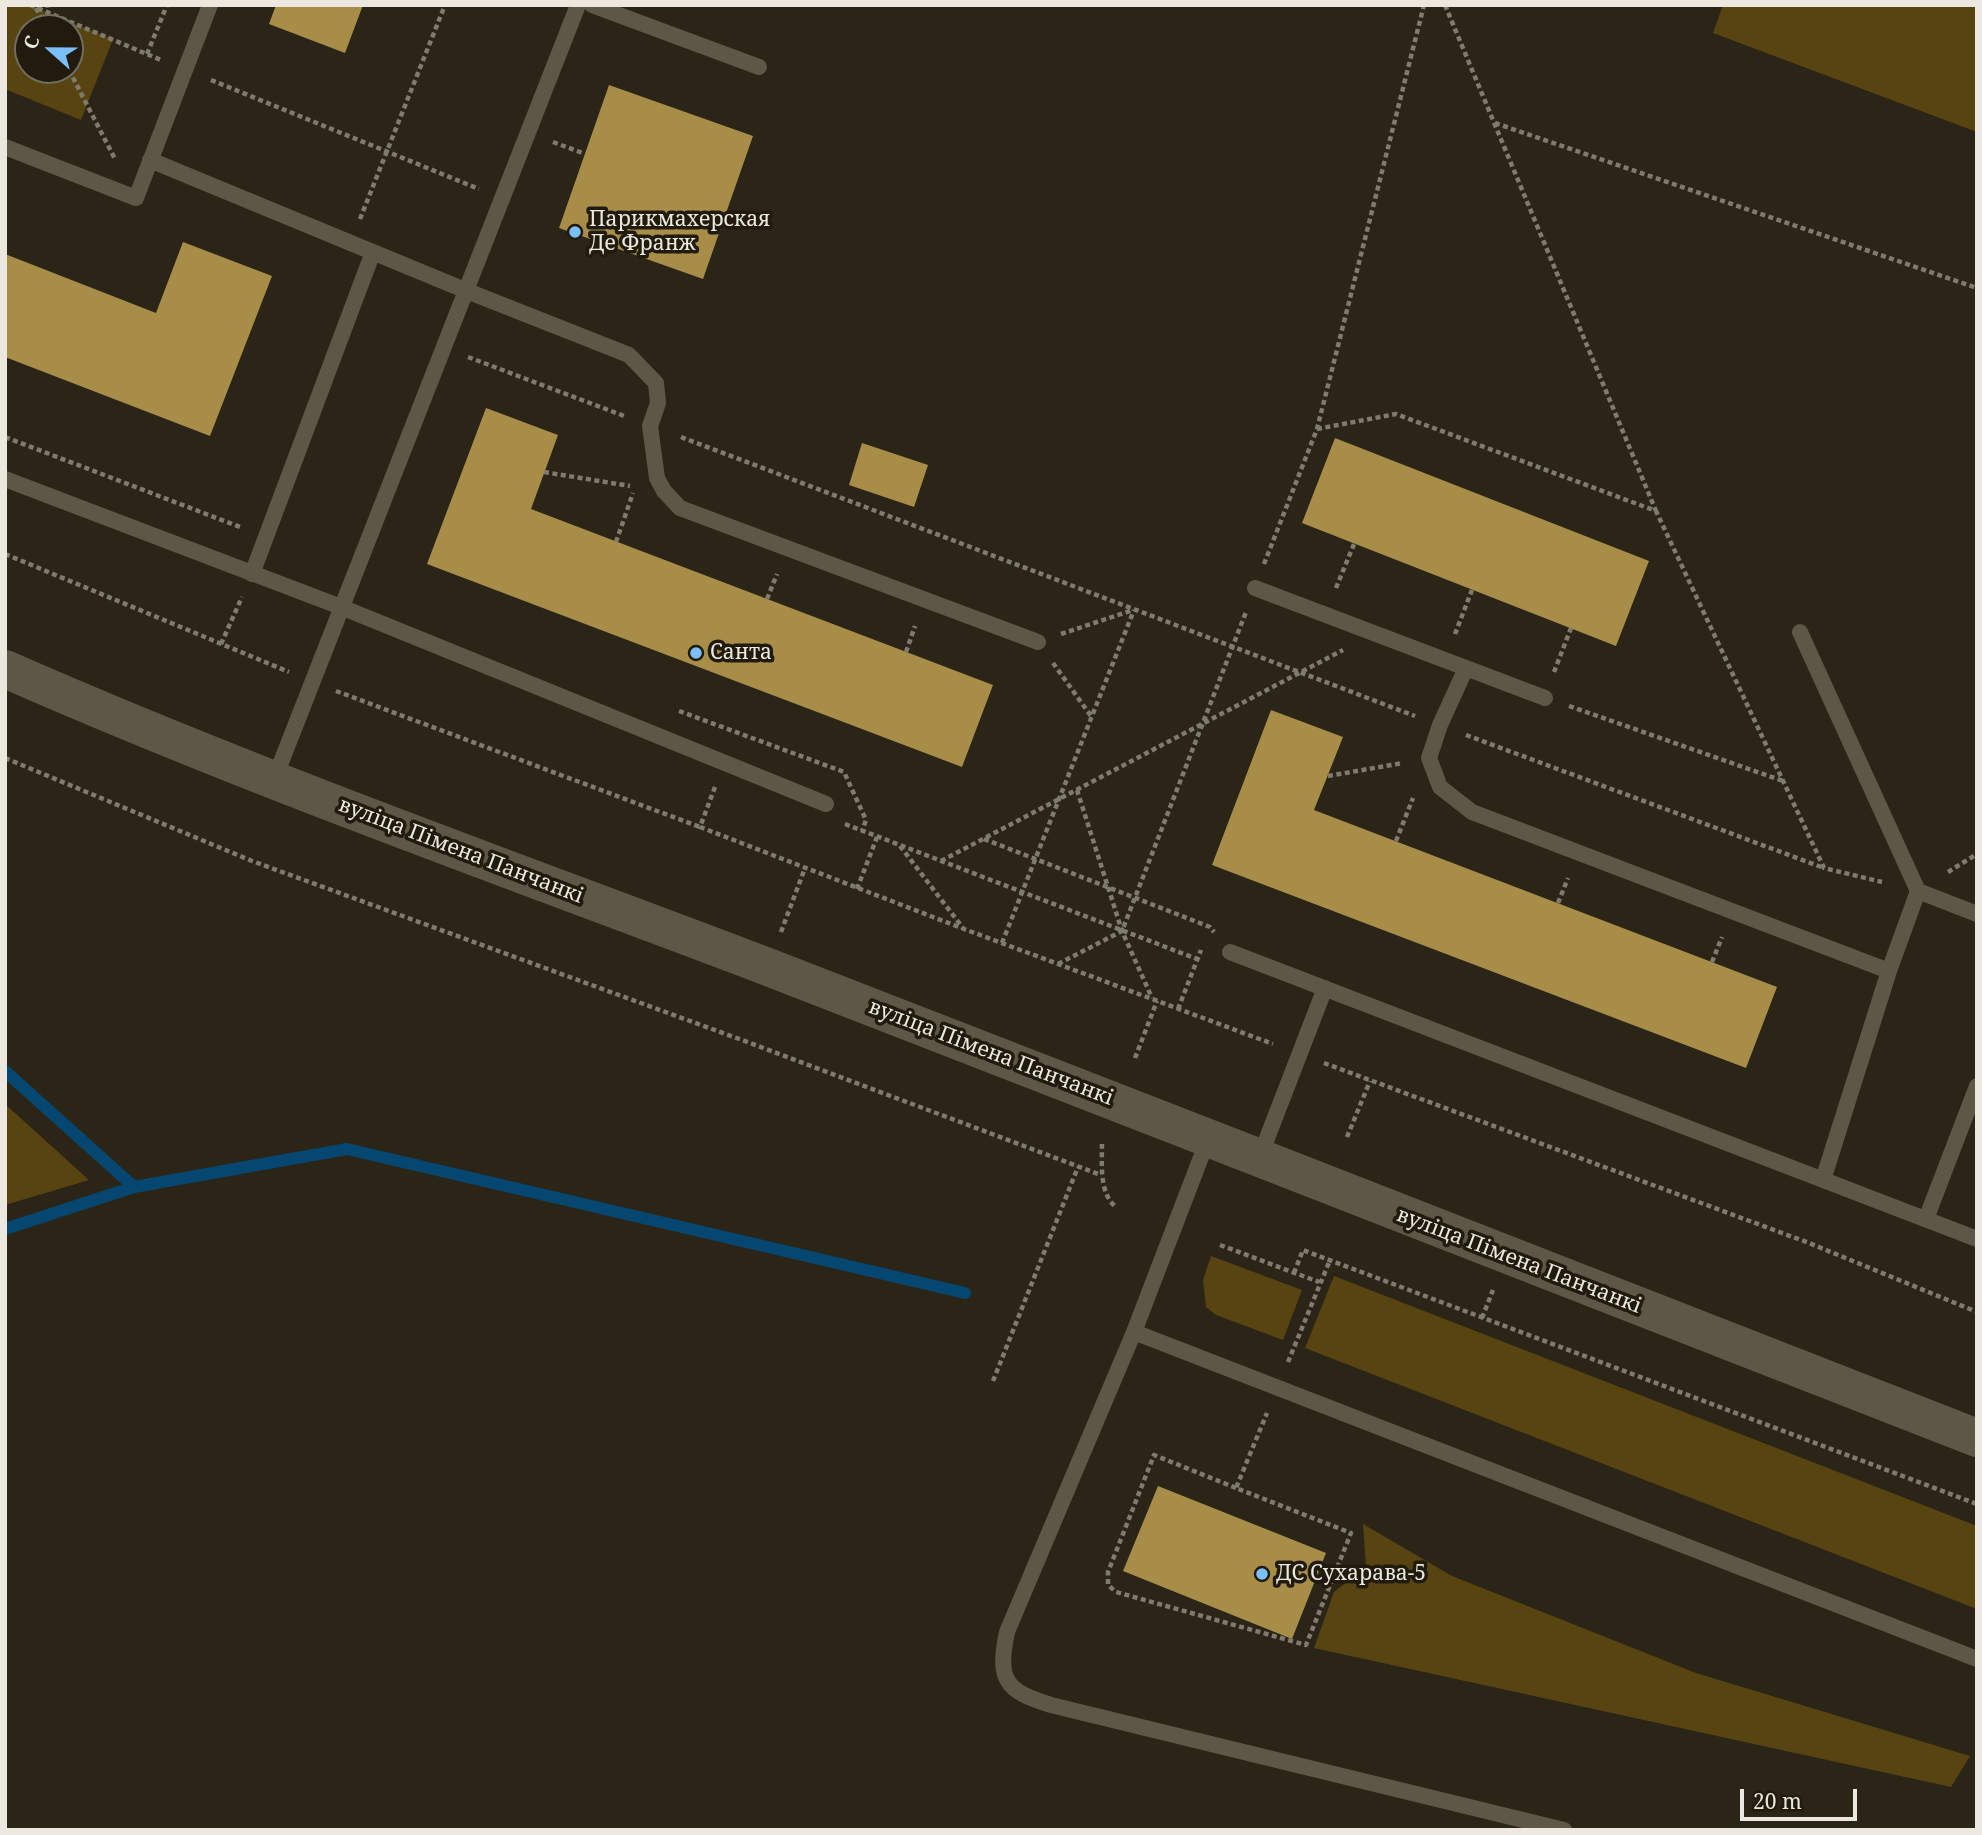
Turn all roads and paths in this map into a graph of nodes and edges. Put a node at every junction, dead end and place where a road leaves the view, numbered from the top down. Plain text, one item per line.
1 (50, 5) edge
2 (167, 5) edge
3 (210, 5) edge
4 (445, 5) edge
5 (578, 5) edge
6 (592, 5) edge
7 (1424, 5) edge
8 (1445, 5) edge
9 (34, 6) edge
10 (147, 54) junction
11 (760, 67) dead end
12 (185, 69) junction
13 (76, 84) edge
14 (1494, 123) junction
15 (5, 147) edge
16 (387, 152) junction
17 (150, 160) junction
18 (136, 198) junction
19 (502, 199) junction
20 (350, 242) junction
21 (373, 252) junction
22 (1977, 288) edge
23 (467, 291) junction
24 (444, 348) junction
25 (650, 426) junction
26 (1317, 429) junction
27 (5, 437) edge
28 (544, 472) dead end
29 (5, 479) edge
30 (1657, 511) junction
31 (266, 537) junction
32 (615, 542) dead end
33 (1354, 544) dead end
34 (5, 554) edge
35 (252, 574) junction
36 (1255, 588) junction
37 (1472, 590) dead end
38 (341, 607) junction
39 (1134, 610) junction
40 (1325, 614) junction
41 (1570, 628) dead end
42 (1800, 632) dead end
43 (1375, 633) junction
44 (1038, 642) junction
45 (220, 644) junction
46 (1232, 648) junction
47 (1445, 660) junction
48 (1466, 668) junction
49 (5, 669) edge
50 (1302, 672) junction
51 (312, 682) junction
52 (1545, 698) junction
53 (668, 707) dead end
54 (1092, 716) junction
55 (1203, 724) junction
56 (1440, 725) junction
57 (5, 758) edge
58 (1429, 758) junction
59 (724, 763) junction
60 (844, 772) dead end
61 (1328, 776) dead end
62 (274, 780) junction
63 (1783, 781) junction
64 (1077, 790) junction
65 (1058, 801) junction
66 (826, 804) dead end
67 (866, 820) dead end
68 (838, 822) dead end
69 (700, 827) junction
70 (862, 831) junction
71 (877, 837) junction
72 (984, 839) junction
73 (899, 845) junction
74 (1977, 854) edge
75 (1035, 859) junction
76 (941, 861) junction
77 (805, 867) junction
78 (1824, 868) junction
79 (1109, 887) junction
80 (857, 889) junction
81 (1918, 891) junction
82 (1022, 892) junction
83 (1135, 897) junction
84 (1977, 914) edge
85 (964, 929) junction
86 (1122, 931) junction
87 (1206, 937) dead end
88 (1002, 943) junction
89 (1201, 948) dead end
90 (1230, 952) dead end
91 (1197, 959) junction
92 (1057, 964) junction
93 (768, 967) junction
94 (1889, 971) junction
95 (1325, 988) junction
96 (1155, 1000) junction
97 (1178, 1009) junction
98 (1300, 1054) junction
99 (1135, 1058) dead end
100 (1370, 1081) junction
101 (1977, 1086) edge
102 (1348, 1137) dead end
103 (1208, 1139) junction
104 (1102, 1144) dead end
105 (1259, 1160) junction
106 (1078, 1167) junction
107 (1101, 1175) junction
108 (1823, 1180) junction
109 (1116, 1207) dead end
110 (1926, 1219) junction
111 (1977, 1238) edge
112 (1220, 1245) dead end
113 (1329, 1260) junction
114 (1294, 1273) junction
115 (1319, 1282) junction
116 (1977, 1312) edge
117 (1134, 1332) junction
118 (993, 1381) dead end
119 (1278, 1387) junction
120 (1977, 1438) edge
121 (1236, 1488) junction
122 (1977, 1504) edge
123 (1977, 1658) edge
124 (1564, 1830) edge

1 - 9 path
2 - 10 path
3 - 12 lane
4 - 16 path
5 - 19 lane
6 - 11 lane
7 - 26 path
8 - 14 path
9 - 10 path
10 - 12 path
12 - 16 path
12 - 17 lane
13 - 18 path
14 - 22 path
14 - 30 path
15 - 18 lane
16 - 19 path
16 - 20 path
17 - 18 lane
17 - 20 lane
19 - 23 lane
20 - 21 lane
21 - 23 lane
21 - 31 lane
23 - 24 lane
23 - 25 lane
24 - 25 path
24 - 38 lane
25 - 39 path
25 - 44 lane
26 - 30 path
26 - 36 path
27 - 31 path
28 - 32 path
29 - 35 lane
30 - 63 path
31 - 35 lane
33 - 40 path
34 - 45 path
35 - 38 lane
35 - 45 path
36 - 40 lane
36 - 46 path
37 - 47 path
38 - 51 lane
38 - 59 lane
39 - 44 path
39 - 46 path
39 - 54 path
40 - 43 lane
41 - 52 path
42 - 81 lane
43 - 47 lane
43 - 50 path
44 - 54 path
45 - 51 path
46 - 50 path
46 - 55 path
47 - 48 lane
48 - 52 lane
48 - 56 lane
49 - 62 street, вуліца Пімена Панчанкі
50 - 55 path
50 - 56 path
51 - 62 lane
51 - 69 path
52 - 63 path
53 - 60 path
54 - 65 path
55 - 64 path
55 - 83 path
56 - 58 lane
56 - 78 path
57 - 106 path
58 - 61 path
58 - 94 lane
59 - 66 lane
59 - 69 path
62 - 93 street, вуліца Пімена Панчанкі
63 - 78 path
64 - 65 path
64 - 79 path
65 - 72 path
65 - 75 path
67 - 70 path
68 - 70 path
69 - 77 path
70 - 71 path
71 - 73 path
71 - 80 path
72 - 75 path
72 - 76 path
73 - 76 path
73 - 85 path
74 - 81 path
75 - 79 path
75 - 82 path
76 - 82 path
77 - 80 path
77 - 93 path
78 - 81 path
79 - 83 path
79 - 86 path
80 - 85 path
81 - 84 lane
81 - 94 lane
82 - 86 path
82 - 88 path
83 - 86 path
83 - 87 path
85 - 88 path
86 - 91 path
86 - 92 path
86 - 96 path
88 - 92 path
89 - 91 path
90 - 95 lane
91 - 97 path
92 - 96 path
93 - 103 street, вуліца Пімена Панчанкі
94 - 108 lane
95 - 98 lane
95 - 108 lane
96 - 97 path
96 - 99 path
97 - 98 path
98 - 100 path
98 - 105 lane
100 - 102 path
100 - 116 path
101 - 110 lane
103 - 105 street, вуліца Пімена Панчанкі
103 - 117 lane
104 - 107 path
105 - 120 street, вуліца Пімена Панчанкі
106 - 107 path
106 - 118 path
107 - 109 path
108 - 110 lane
110 - 111 lane
112 - 114 path
113 - 114 path
113 - 115 path
113 - 122 path
114 - 115 path
115 - 119 path
117 - 119 lane
117 - 124 lane
119 - 121 path
119 - 123 lane
121 - 121 path

